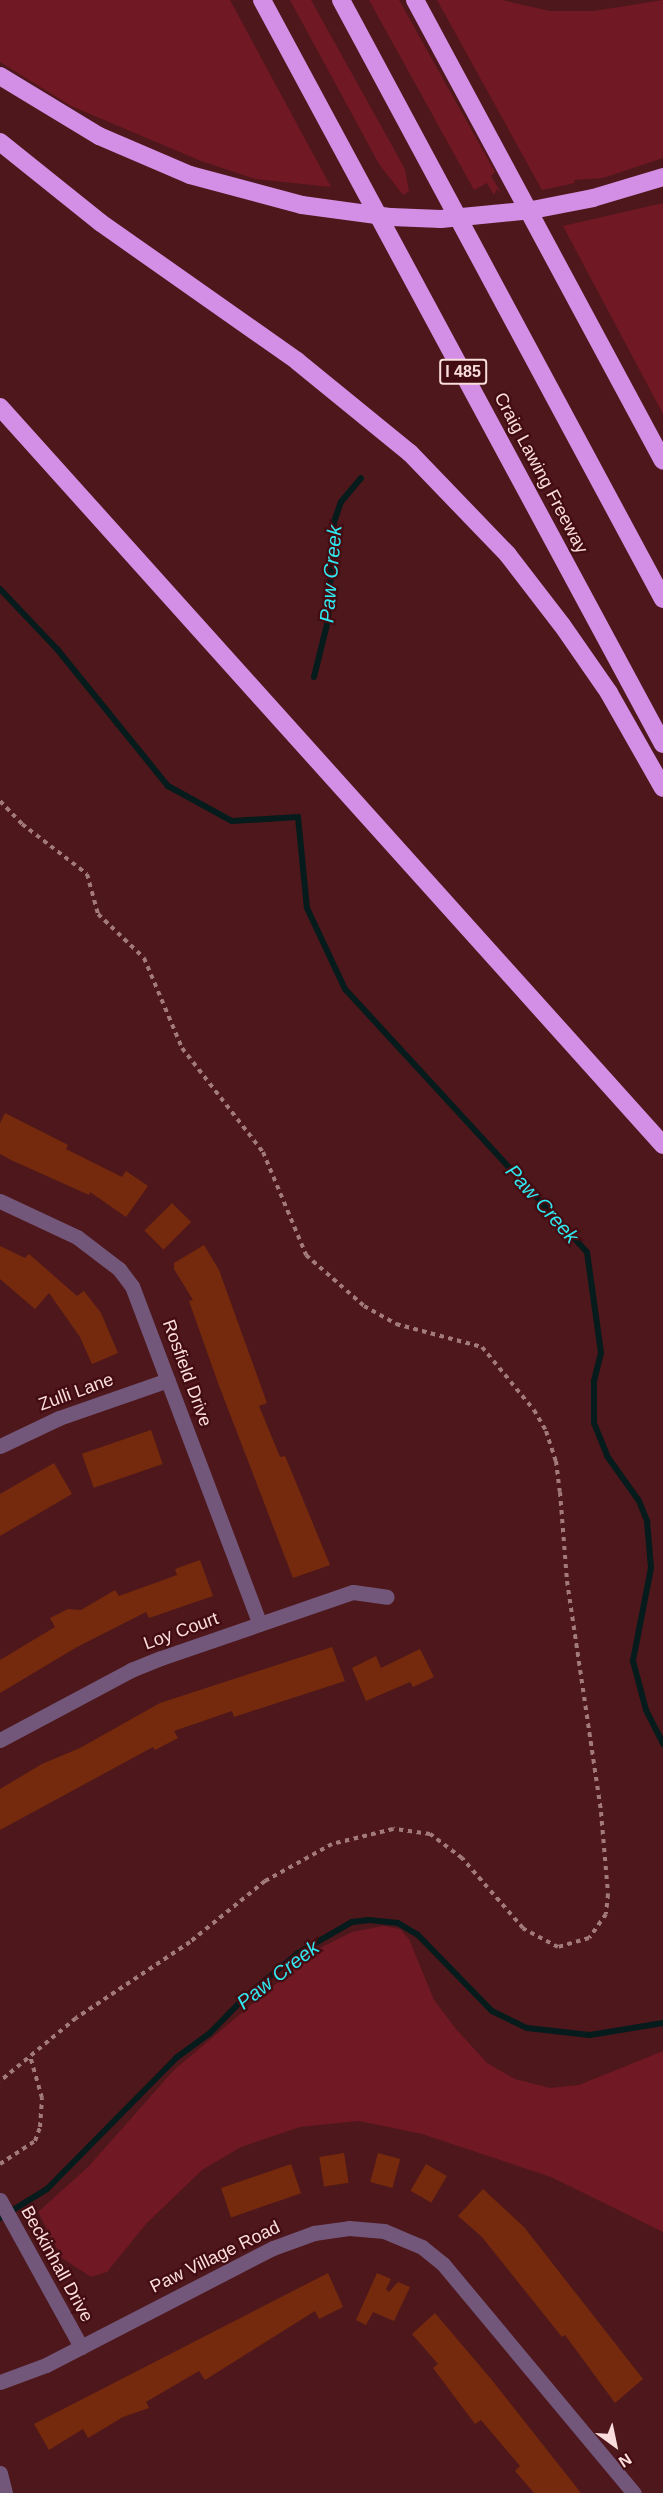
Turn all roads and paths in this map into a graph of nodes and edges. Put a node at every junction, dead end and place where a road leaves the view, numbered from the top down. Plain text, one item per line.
1 (262, 0) edge
2 (341, 0) edge
3 (415, 0) edge
4 (0, 76) edge
5 (0, 142) edge
6 (663, 177) edge
7 (0, 407) edge
8 (663, 461) edge
9 (663, 598) edge
10 (663, 744) edge
11 (663, 788) edge
12 (0, 801) edge
13 (663, 1145) edge
14 (0, 1202) edge
15 (168, 1380) junction
16 (0, 1446) edge
17 (387, 1598) dead end
18 (260, 1624) junction
19 (0, 1740) edge
20 (30, 2056) junction
21 (0, 2081) edge
22 (0, 2164) edge
23 (0, 2200) edge
24 (81, 2347) junction
25 (0, 2382) edge
26 (0, 2473) edge
27 (5, 2493) edge
28 (634, 2493) edge

1 - 10 highway, Craig Lawing Freeway / I 485
2 - 9 highway
3 - 8 highway
4 - 6 highway, bridge
5 - 11 highway
7 - 13 highway
12 - 20 path
14 - 15 street, Rosfield Drive
15 - 16 street, Zulli Lane
15 - 18 street, Rosfield Drive
17 - 18 street, Loy Court
18 - 19 street, Loy Court
20 - 21 path
20 - 22 path
23 - 24 street, Beckinhall Drive
24 - 25 street, Paw Village Road
24 - 28 street, Paw Village Road
26 - 27 street

